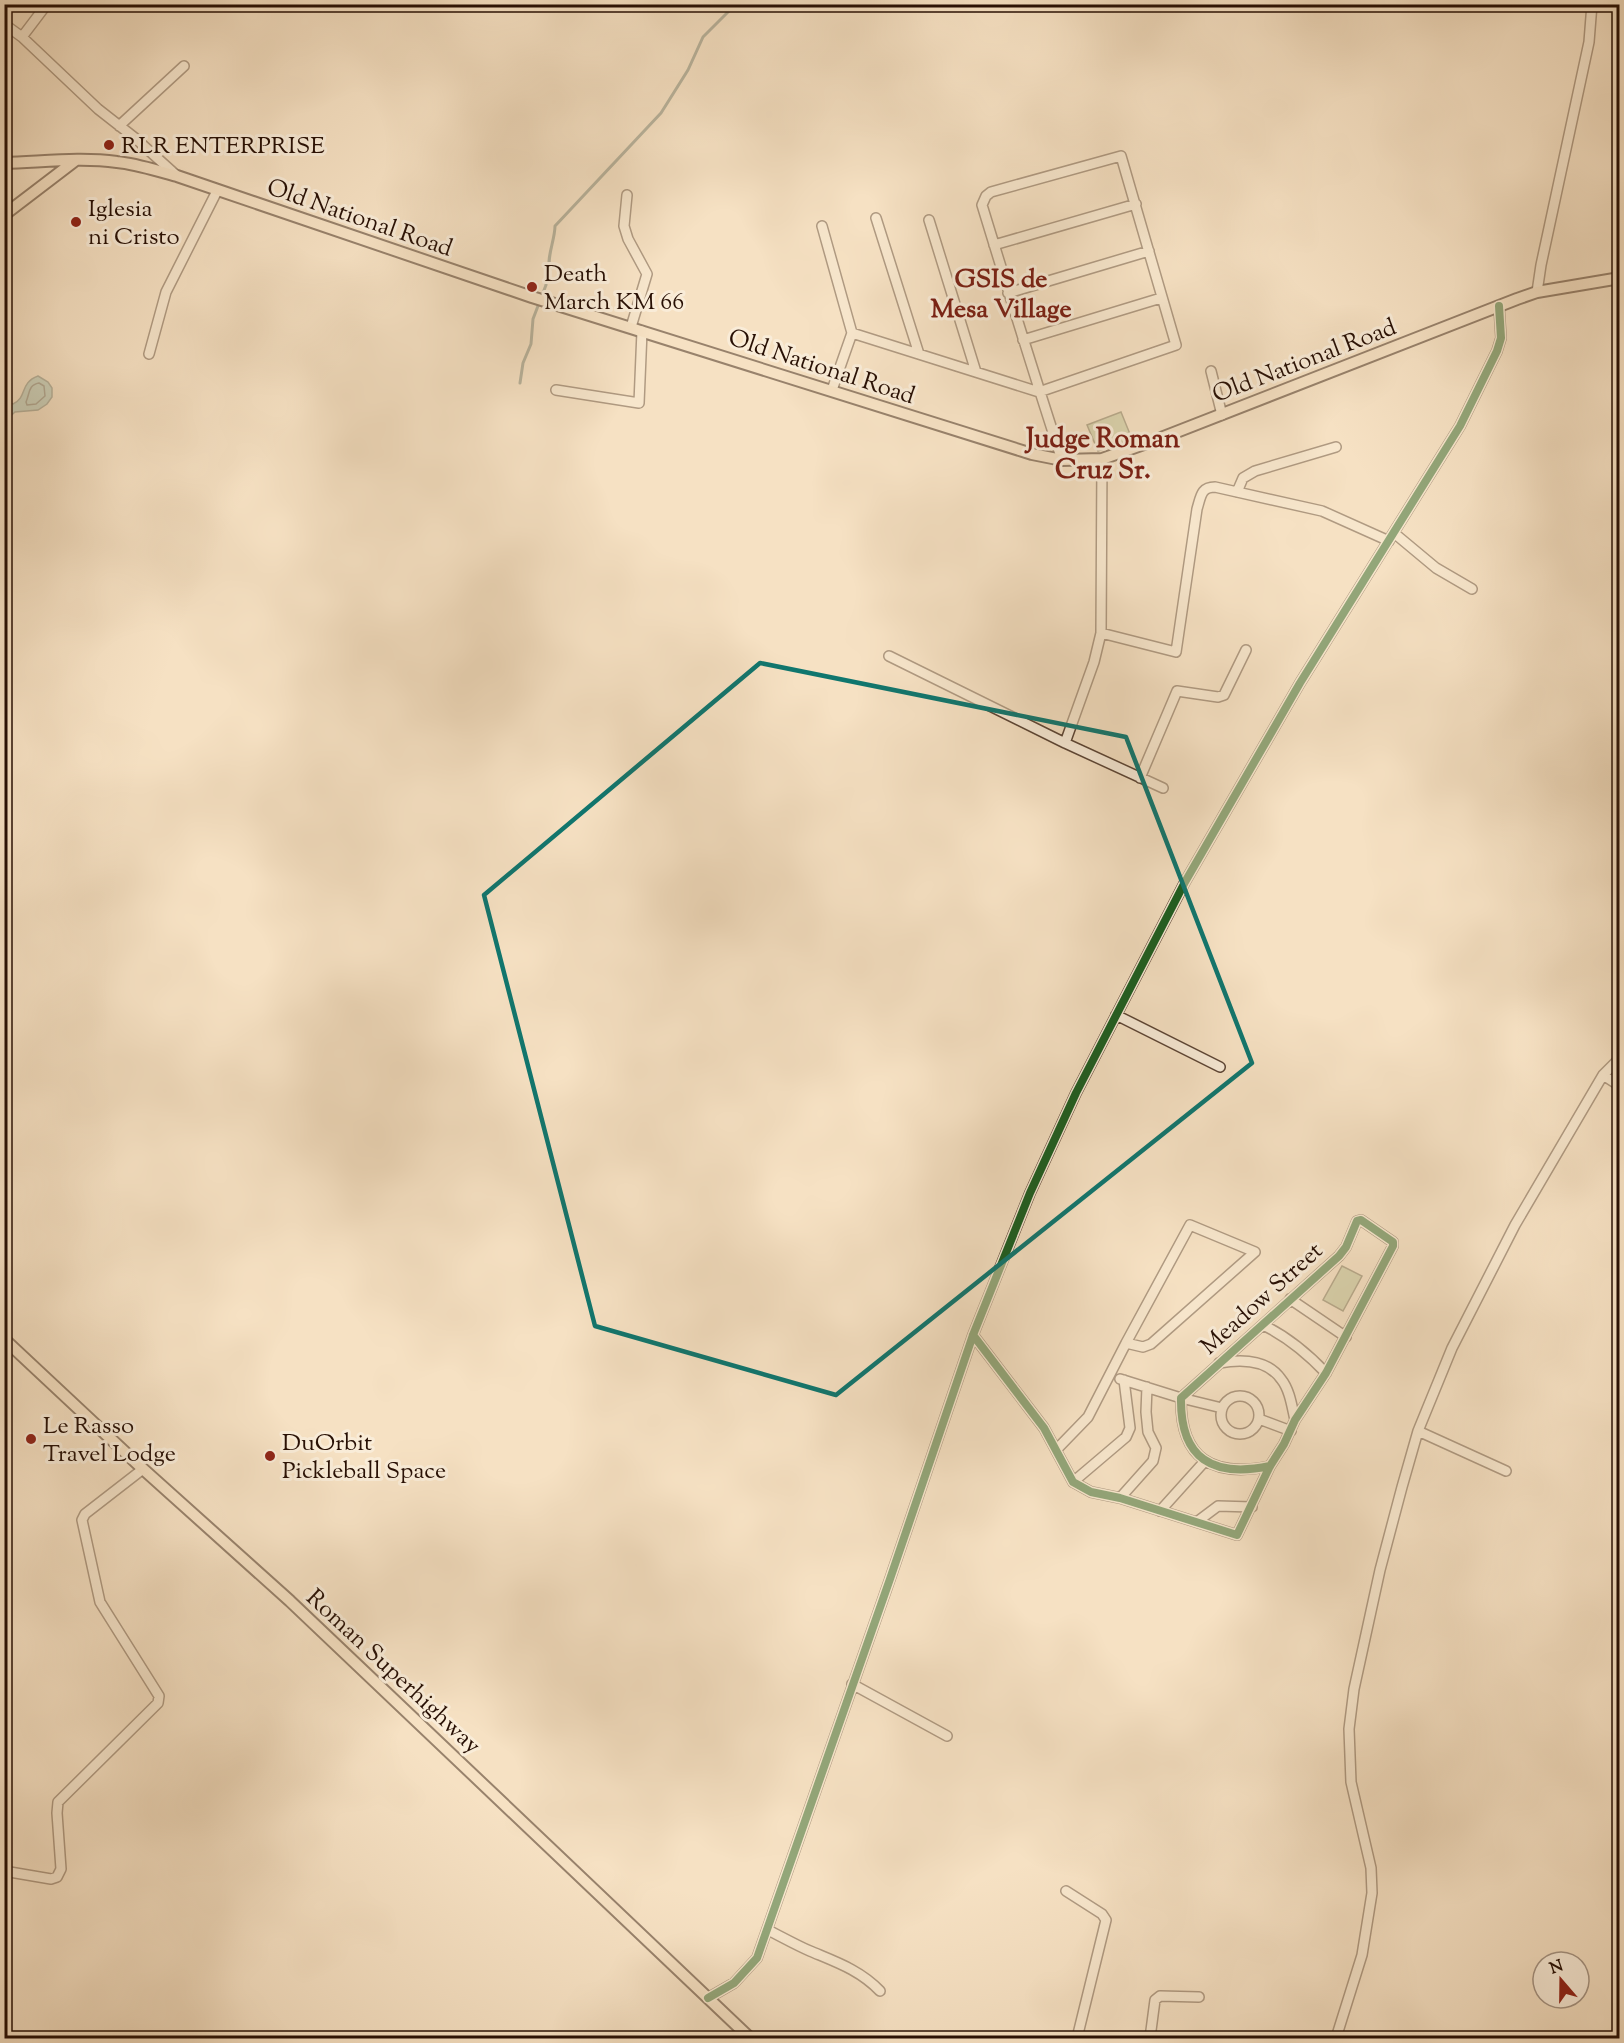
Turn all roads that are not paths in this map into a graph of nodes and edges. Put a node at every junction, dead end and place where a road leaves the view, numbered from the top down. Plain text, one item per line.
1 (48, 4) edge
2 (1592, 4) edge
3 (4, 24) edge
4 (22, 37) junction
5 (184, 66) dead end
6 (120, 126) junction
7 (76, 160) junction
8 (4, 164) edge
9 (177, 176) junction
10 (217, 190) junction
11 (627, 195) dead end
12 (1136, 204) junction
13 (4, 215) edge
14 (876, 218) dead end
15 (929, 220) dead end
16 (822, 226) dead end
17 (994, 245) junction
18 (1149, 251) junction
19 (1620, 278) edge
20 (1537, 292) junction
21 (1008, 293) junction
22 (1161, 298) junction
23 (1499, 306) junction
24 (637, 329) junction
25 (852, 333) junction
26 (1023, 340) junction
27 (149, 354) dead end
28 (919, 354) junction
29 (1211, 371) dead end
30 (976, 372) junction
31 (556, 390) dead end
32 (832, 390) junction
33 (1039, 392) junction
34 (1222, 415) junction
35 (1336, 447) dead end
36 (1102, 459) junction
37 (1062, 460) junction
38 (1237, 492) junction
39 (1391, 537) junction
40 (1472, 589) dead end
41 (1101, 633) junction
42 (1245, 650) dead end
43 (889, 656) dead end
44 (1065, 743) junction
45 (1140, 778) junction
46 (1163, 788) dead end
47 (1116, 1015) junction
48 (1620, 1058) edge
49 (1220, 1068) dead end
50 (1603, 1075) junction
51 (1620, 1086) edge
52 (1290, 1299) junction
53 (1263, 1325) junction
54 (973, 1335) junction
55 (1346, 1336) junction
56 (4, 1339) edge
57 (1126, 1343) junction
58 (1217, 1364) junction
59 (1326, 1373) junction
60 (1110, 1375) junction
61 (1124, 1380) junction
62 (1147, 1387) junction
63 (1181, 1398) junction
64 (1222, 1408) junction
65 (1259, 1419) junction
66 (1295, 1420) junction
67 (1292, 1431) junction
68 (1418, 1431) junction
69 (1056, 1450) junction
70 (1205, 1461) junction
71 (1270, 1466) junction
72 (143, 1469) junction
73 (1506, 1471) dead end
74 (1073, 1482) junction
75 (1120, 1498) junction
76 (1252, 1507) junction
77 (1160, 1511) junction
78 (1198, 1521) junction
79 (852, 1684) junction
80 (947, 1736) dead end
81 (4, 1871) edge
82 (1066, 1892) dead end
83 (768, 1930) junction
84 (880, 1991) dead end
85 (1199, 1997) dead end
86 (708, 1998) junction
87 (750, 2038) edge
88 (1077, 2038) edge
89 (1150, 2038) edge
90 (1336, 2038) edge

1 - 4 street
2 - 20 street
3 - 4 street
4 - 6 street
5 - 6 street
6 - 9 street
7 - 8 main road, Old National Road
7 - 9 main road, Old National Road
7 - 13 main road
9 - 10 main road, Old National Road
10 - 24 main road, Old National Road
10 - 27 street
11 - 24 street
12 - 17 street
12 - 17 street
12 - 18 street
14 - 28 street
15 - 30 street
16 - 25 street
17 - 21 street
18 - 21 street
18 - 22 street
19 - 20 main road, Old National Road
20 - 23 main road, Old National Road
21 - 26 street
22 - 26 street
22 - 33 street
23 - 34 main road, Old National Road
23 - 39 street
24 - 31 street
24 - 32 main road, Old National Road
25 - 28 street
25 - 32 street
26 - 33 street
28 - 30 street
29 - 34 street
30 - 33 street
32 - 37 main road, Old National Road
33 - 37 street
34 - 36 main road, Old National Road
35 - 38 street
36 - 37 main road, Old National Road
36 - 41 street
38 - 39 street
38 - 41 street
39 - 40 street
39 - 47 street
41 - 44 street
42 - 45 street
43 - 44 street
44 - 45 street
45 - 46 street
47 - 49 street
47 - 54 street
48 - 50 street
50 - 51 street
50 - 68 street
52 - 53 street, Meadow Street
52 - 55 street
52 - 55 street, Meadow Street
53 - 58 street, Meadow Street
53 - 59 street
54 - 69 street
54 - 79 street
55 - 59 street
56 - 72 main road, Roman Superhighway
57 - 57 street
57 - 60 street
58 - 63 street, Meadow Street
58 - 66 street
59 - 66 street
60 - 61 street
60 - 69 street
61 - 62 street
61 - 74 street
62 - 63 street
62 - 75 street
63 - 64 street
63 - 70 street
64 - 65 street
64 - 65 street
65 - 67 street
66 - 67 street
67 - 71 street
68 - 73 street
68 - 90 street
69 - 74 street
70 - 71 street
70 - 77 street
71 - 76 street
72 - 81 street
72 - 86 main road, Roman Superhighway
74 - 75 street
75 - 77 street
76 - 78 street
76 - 78 street
77 - 78 street
79 - 80 street
79 - 83 street
82 - 88 street
83 - 84 street
83 - 86 street
85 - 89 street
86 - 87 main road, Roman Superhighway

